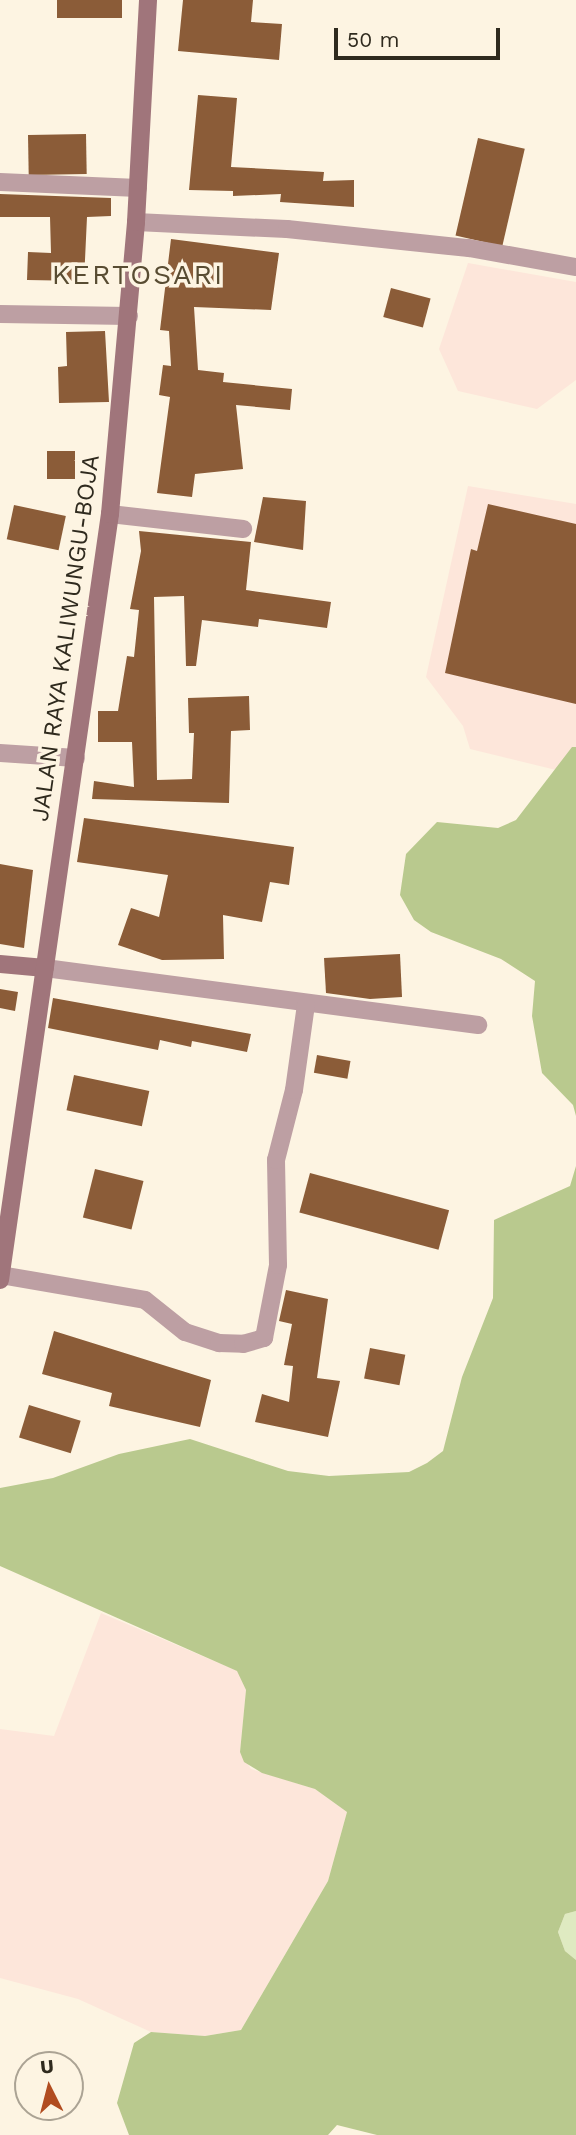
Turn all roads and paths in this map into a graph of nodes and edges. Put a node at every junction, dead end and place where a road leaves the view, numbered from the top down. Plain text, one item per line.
1 (148, 0) edge
2 (0, 181) edge
3 (138, 188) junction
4 (136, 222) junction
5 (576, 267) edge
6 (0, 314) edge
7 (129, 316) junction
8 (110, 514) junction
9 (243, 528) dead end
10 (0, 752) edge
11 (76, 758) junction
12 (0, 964) edge
13 (45, 968) junction
14 (306, 1005) junction
15 (478, 1026) dead end
16 (0, 1277) edge

1 - 3 main road, JALAN RAYA KALIWUNGU-BOJA
2 - 3 street
3 - 4 main road, JALAN RAYA KALIWUNGU-BOJA
4 - 5 street
4 - 7 main road, JALAN RAYA KALIWUNGU-BOJA
6 - 7 street
7 - 8 main road, JALAN RAYA KALIWUNGU-BOJA
8 - 9 street
8 - 11 main road, JALAN RAYA KALIWUNGU-BOJA
10 - 11 street
11 - 13 main road, JALAN RAYA KALIWUNGU-BOJA
12 - 13 main road
13 - 14 street
13 - 16 main road, JALAN RAYA KALIWUNGU-BOJA
14 - 15 street
14 - 16 street

